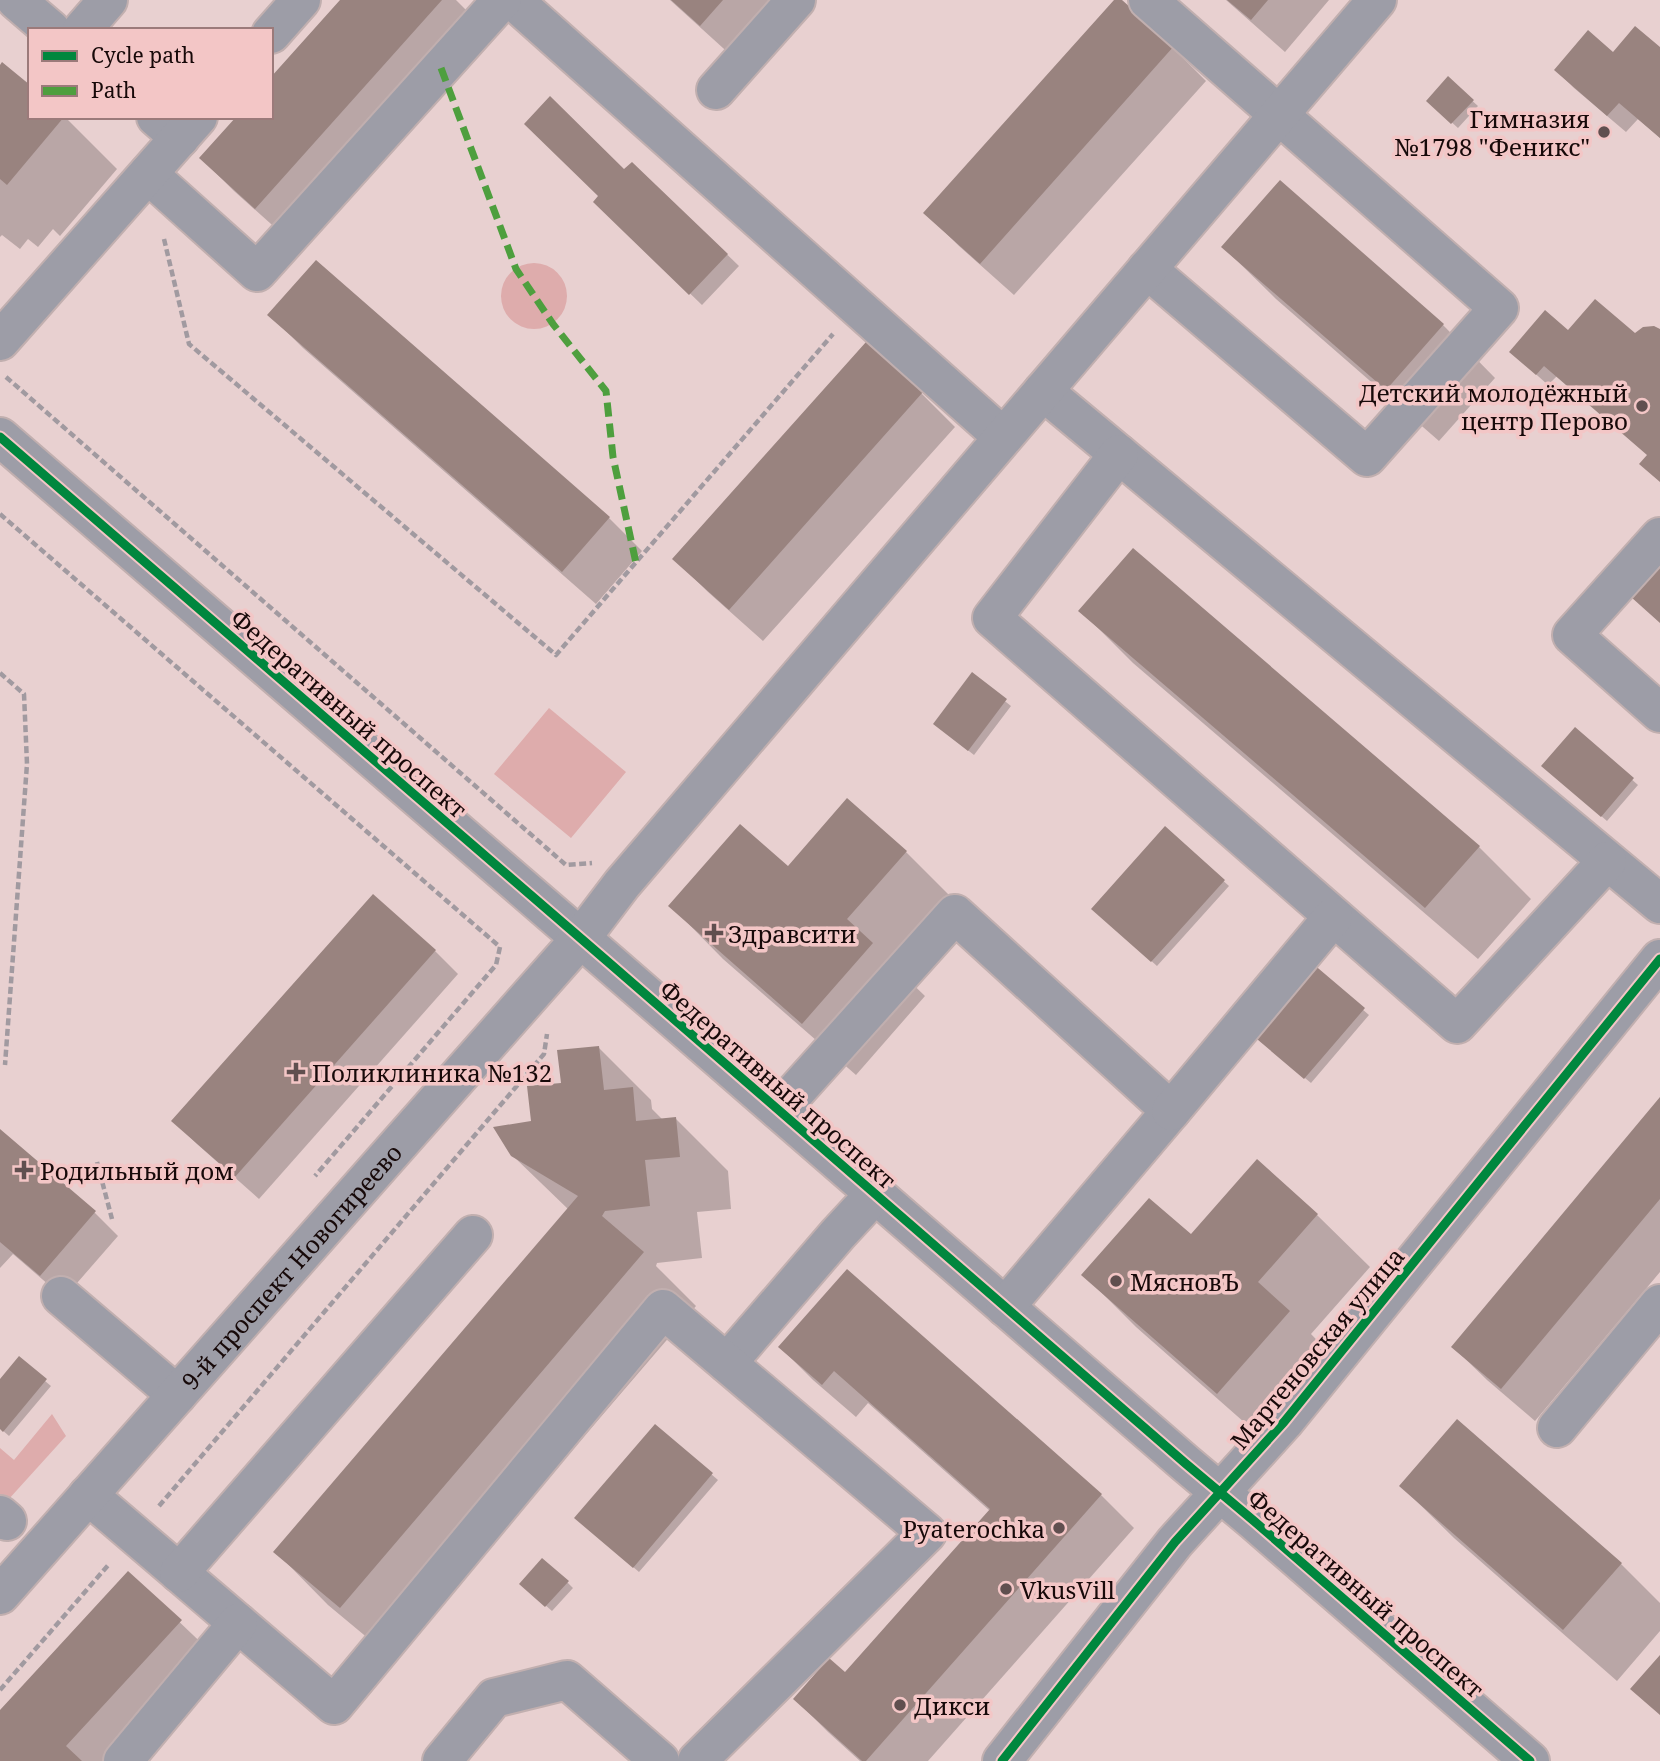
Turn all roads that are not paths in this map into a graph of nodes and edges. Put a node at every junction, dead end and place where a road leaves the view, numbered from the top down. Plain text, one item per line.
1 (16, 0) edge
2 (108, 0) edge
3 (301, 0) edge
4 (502, 0) edge
5 (513, 0) edge
6 (796, 0) edge
7 (1147, 0) edge
8 (1377, 0) edge
9 (49, 28) edge
10 (84, 28) edge
11 (273, 32) edge
12 (716, 90) dead end
13 (1278, 116) junction
14 (178, 124) edge
15 (148, 174) junction
16 (1147, 270) junction
17 (0, 341) edge
18 (1043, 391) junction
19 (0, 437) edge
20 (1003, 437) junction
21 (1119, 454) junction
22 (1660, 537) edge
23 (1660, 713) edge
24 (1608, 861) junction
25 (1660, 904) edge
26 (1334, 917) junction
27 (581, 938) junction
28 (1660, 959) edge
29 (779, 1110) junction
30 (1171, 1111) junction
31 (875, 1194) junction
32 (473, 1235) dead end
33 (61, 1296) dead end
34 (1660, 1304) edge
35 (1006, 1307) junction
36 (727, 1363) junction
37 (177, 1395) junction
38 (1557, 1428) dead end
39 (1220, 1492) junction
40 (88, 1495) junction
41 (179, 1573) junction
42 (0, 1595) edge
43 (238, 1623) junction
44 (123, 1761) edge
45 (442, 1761) edge
46 (660, 1761) edge
47 (697, 1761) edge
48 (1002, 1761) edge
49 (1530, 1761) edge

1 - 9 street
2 - 10 street
3 - 11 street
4 - 15 street
5 - 20 street
6 - 12 street
7 - 13 street
8 - 13 street, 9-й проспект Новогиреево
13 - 16 street, 9-й проспект Новогиреево
13 - 16 street
14 - 15 street
15 - 17 street
16 - 18 street, 9-й проспект Новогиреево
18 - 20 street, 9-й проспект Новогиреево
18 - 21 street
19 - 27 street, Федеративный проспект
20 - 27 street, 9-й проспект Новогиреево
21 - 24 street
21 - 26 street
22 - 23 street
24 - 25 street
24 - 26 street
26 - 30 street
27 - 29 street, Федеративный проспект
27 - 37 street, 9-й проспект Новогиреево
28 - 39 street, Мартеновская улица
29 - 30 street
29 - 31 street, Федеративный проспект
30 - 35 street
31 - 35 street, Федеративный проспект
31 - 36 street
32 - 41 street
33 - 37 street
34 - 38 street
35 - 39 street, Федеративный проспект
36 - 43 street
36 - 47 street
37 - 40 street, 9-й проспект Новогиреево
39 - 48 street, Мартеновская улица
39 - 49 street, Федеративный проспект
40 - 41 street
40 - 42 street, 9-й проспект Новогиреево
41 - 43 street
43 - 44 street
45 - 46 street

